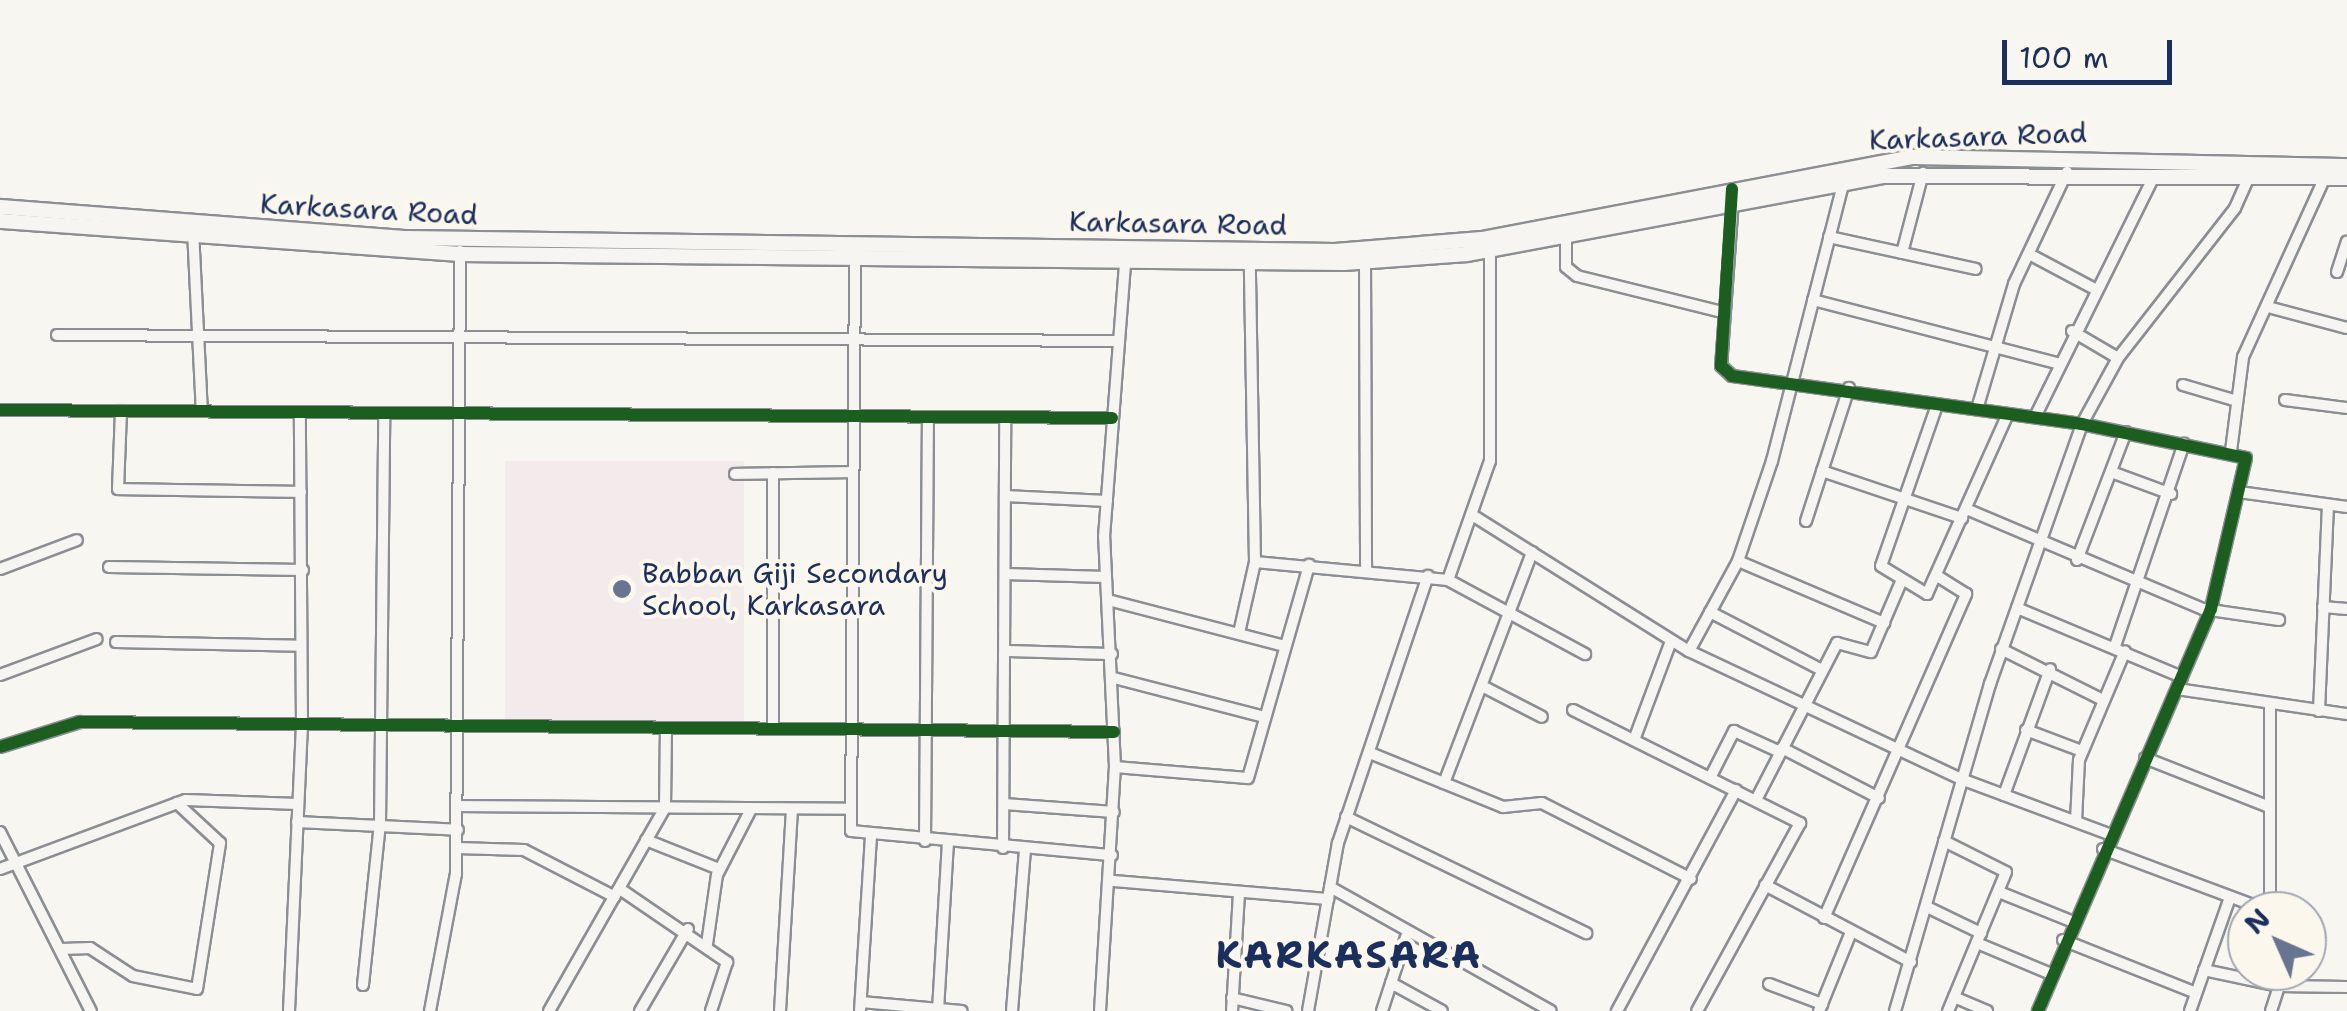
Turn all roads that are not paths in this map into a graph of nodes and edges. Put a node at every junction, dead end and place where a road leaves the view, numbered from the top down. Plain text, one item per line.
1 (2347, 166) edge
2 (2067, 171) junction
3 (2156, 172) junction
4 (1922, 173) junction
5 (2250, 174) junction
6 (2325, 178) junction
7 (2347, 178) edge
8 (1844, 181) junction
9 (1778, 187) junction
10 (1733, 196) junction
11 (0, 207) edge
12 (0, 220) edge
13 (193, 231) junction
14 (1566, 236) junction
15 (1829, 237) junction
16 (2347, 242) edge
17 (1490, 244) junction
18 (460, 247) junction
19 (1902, 253) junction
20 (1126, 254) junction
21 (2029, 254) junction
22 (855, 257) junction
23 (1250, 262) junction
24 (1366, 262) junction
25 (1976, 269) dead end
26 (2337, 272) dead end
27 (2094, 288) junction
28 (1813, 300) junction
29 (2268, 307) junction
30 (1722, 312) junction
31 (2347, 328) edge
32 (2072, 331) junction
33 (200, 332) junction
34 (57, 335) dead end
35 (462, 335) junction
36 (852, 338) junction
37 (1119, 341) junction
38 (1994, 343) junction
39 (2118, 358) junction
40 (2056, 363) junction
41 (1796, 381) junction
42 (2183, 385) dead end
43 (1849, 388) junction
44 (2234, 400) junction
45 (2285, 400) dead end
46 (1937, 405) junction
47 (2347, 408) edge
48 (1977, 409) junction
49 (0, 410) edge
50 (121, 411) junction
51 (202, 411) junction
52 (300, 413) junction
53 (2008, 414) junction
54 (384, 415) junction
55 (462, 416) junction
56 (854, 416) junction
57 (2035, 417) junction
58 (1112, 418) junction
59 (928, 420) junction
60 (1005, 422) junction
61 (2082, 424) junction
62 (2126, 432) junction
63 (2184, 442) junction
64 (2231, 451) junction
65 (1822, 471) junction
66 (850, 472) junction
67 (773, 473) junction
68 (2114, 473) junction
69 (736, 474) dead end
70 (302, 492) junction
71 (2240, 492) junction
72 (2170, 494) junction
73 (1005, 496) junction
74 (1907, 496) junction
75 (1107, 501) junction
76 (2328, 506) junction
77 (2347, 508) edge
78 (1472, 515) junction
79 (1967, 515) junction
80 (1806, 521) dead end
81 (76, 540) dead end
82 (2043, 545) junction
83 (1532, 552) junction
84 (2077, 560) junction
85 (1738, 561) junction
86 (1255, 562) junction
87 (1309, 565) junction
88 (109, 566) dead end
89 (0, 569) edge
90 (303, 570) junction
91 (1366, 570) junction
92 (1005, 574) junction
93 (1428, 576) junction
94 (1937, 576) junction
95 (1106, 577) junction
96 (1448, 580) junction
97 (1901, 582) junction
98 (2138, 585) junction
99 (1108, 600) junction
100 (2323, 607) junction
101 (2017, 608) junction
102 (2211, 609) junction
103 (2347, 609) edge
104 (1509, 612) junction
105 (1710, 612) junction
106 (2279, 620) dead end
107 (1884, 623) junction
108 (1239, 633) junction
109 (97, 639) dead end
110 (1671, 641) junction
111 (116, 642) dead end
112 (300, 646) junction
113 (1285, 646) junction
114 (2001, 649) junction
115 (2120, 649) junction
116 (1005, 651) junction
117 (1689, 652) junction
118 (1112, 654) junction
119 (1585, 654) dead end
120 (2050, 669) junction
121 (1822, 670) junction
122 (0, 675) edge
123 (1114, 678) junction
124 (2179, 683) junction
125 (1484, 686) junction
126 (2103, 700) junction
127 (1805, 705) junction
128 (2270, 705) junction
129 (1573, 710) dead end
130 (2318, 710) junction
131 (2347, 714) edge
132 (1265, 717) junction
133 (1542, 717) dead end
134 (302, 725) junction
135 (772, 726) junction
136 (379, 728) junction
137 (457, 728) junction
138 (666, 729) junction
139 (850, 729) junction
140 (928, 730) junction
141 (1005, 730) junction
142 (2026, 730) junction
143 (1114, 732) junction
144 (1634, 740) junction
145 (0, 746) edge
146 (1900, 748) junction
147 (1781, 750) junction
148 (2082, 751) junction
149 (1370, 754) junction
150 (2145, 758) junction
151 (1115, 767) junction
152 (1710, 778) junction
153 (1961, 779) junction
154 (1444, 783) junction
155 (1736, 790) junction
156 (2004, 795) junction
157 (1879, 798) junction
158 (1756, 800) junction
159 (178, 803) junction
160 (298, 804) junction
161 (1004, 804) junction
162 (458, 806) junction
163 (2267, 806) junction
164 (665, 808) junction
165 (751, 809) junction
166 (792, 809) junction
167 (851, 809) junction
168 (1114, 812) junction
169 (1346, 818) junction
170 (2076, 821) junction
171 (298, 822) junction
172 (380, 824) junction
173 (458, 830) junction
174 (0, 832) edge
175 (2109, 834) junction
176 (871, 836) junction
177 (646, 840) junction
178 (1944, 840) junction
179 (925, 841) junction
180 (948, 843) junction
181 (457, 848) junction
182 (1003, 848) junction
183 (2103, 849) junction
184 (1025, 850) junction
185 (1112, 855) junction
186 (16, 864) junction
187 (0, 869) edge
188 (719, 869) junction
189 (1690, 879) junction
190 (1113, 881) junction
191 (1765, 885) junction
192 (2269, 891) edge
193 (617, 892) junction
194 (1999, 892) junction
195 (1329, 893) junction
196 (1239, 894) junction
197 (2227, 899) edge
198 (2227, 906) edge
199 (1929, 908) junction
200 (1824, 918) junction
201 (2071, 921) junction
202 (688, 929) junction
203 (1851, 932) junction
204 (1586, 933) dead end
205 (1406, 937) junction
206 (1979, 938) junction
207 (2063, 940) junction
208 (707, 944) junction
209 (62, 949) junction
210 (1911, 962) junction
211 (2204, 970) junction
212 (2227, 973) edge
213 (2051, 974) junction
214 (1391, 983) junction
215 (1769, 984) dead end
216 (362, 985) dead end
217 (2196, 993) junction
218 (1954, 997) junction
219 (1232, 998) junction
220 (860, 1006) edge
221 (1820, 1008) edge
222 (938, 1010) edge
223 (90, 1011) edge
224 (289, 1011) edge
225 (430, 1011) edge
226 (549, 1011) edge
227 (640, 1011) edge
228 (711, 1011) edge
229 (780, 1011) edge
230 (962, 1011) edge
231 (1012, 1011) edge
232 (1100, 1011) edge
233 (1232, 1011) edge
234 (1286, 1011) edge
235 (1308, 1011) edge
236 (1382, 1011) edge
237 (1442, 1011) edge
238 (1552, 1011) edge
239 (1617, 1011) edge
240 (1697, 1011) edge
241 (1895, 1011) edge
242 (1948, 1011) edge
243 (1987, 1011) edge
244 (2038, 1011) edge
245 (2190, 1011) edge

1 - 9 main road, Karkasara Road
2 - 3 main road, Karkasara Road
2 - 4 main road, Karkasara Road
2 - 21 street
3 - 5 main road, Karkasara Road
3 - 27 street
4 - 8 main road, Karkasara Road
4 - 19 street
5 - 6 main road, Karkasara Road
5 - 39 street
6 - 7 main road, Karkasara Road
6 - 29 street
8 - 9 main road, Karkasara Road
8 - 15 street
9 - 10 main road, Karkasara Road
10 - 14 main road, Karkasara Road
10 - 17 main road, Karkasara Road
10 - 30 street
11 - 13 main road, Karkasara Road
12 - 13 main road, Karkasara Road
13 - 18 main road, Karkasara Road
13 - 33 street
14 - 17 main road, Karkasara Road
14 - 30 street
15 - 19 street
15 - 28 street
16 - 26 street
17 - 20 main road, Karkasara Road
17 - 24 main road, Karkasara Road
17 - 78 street
18 - 20 main road, Karkasara Road
18 - 22 main road, Karkasara Road
18 - 35 street
19 - 25 street
20 - 22 main road, Karkasara Road
20 - 23 main road, Karkasara Road
20 - 37 street
21 - 27 street
21 - 38 street
22 - 36 street
23 - 24 main road, Karkasara Road
23 - 86 street
24 - 91 street
27 - 32 street
28 - 38 street
28 - 41 street
29 - 31 street
29 - 44 street
30 - 41 street
32 - 39 street
32 - 40 street
33 - 34 street
33 - 35 street
33 - 51 street
35 - 36 street
35 - 55 street
36 - 37 street
36 - 56 street
37 - 58 street
38 - 40 street
38 - 48 street
39 - 61 street
40 - 57 street
41 - 43 street
41 - 85 street
42 - 44 street
43 - 46 street
43 - 65 street
44 - 64 street
45 - 47 street
46 - 48 street
46 - 74 street
48 - 53 street
49 - 50 street
50 - 51 street
50 - 70 street
51 - 52 street
52 - 54 street
52 - 70 street
53 - 57 street
53 - 79 street
54 - 55 street
54 - 136 street
55 - 56 street
55 - 137 street
56 - 59 street
56 - 66 street
57 - 61 street
58 - 60 street
58 - 75 street
59 - 60 street
59 - 140 street
60 - 73 street
61 - 62 street
61 - 82 street
62 - 63 street
62 - 68 street
63 - 64 street
63 - 72 street
64 - 71 street
65 - 74 street
65 - 80 street
66 - 67 street
66 - 139 street
67 - 69 street
67 - 135 street
68 - 72 street
68 - 84 street
70 - 90 street
71 - 76 street
71 - 102 street
72 - 98 street
73 - 75 street
73 - 92 street
74 - 79 street
74 - 97 street
75 - 95 street
76 - 77 street
76 - 100 street
78 - 83 street
78 - 96 street
79 - 82 street
79 - 94 street
81 - 89 street
82 - 84 street
82 - 101 street
83 - 104 street
83 - 110 street
84 - 98 street
85 - 105 street
85 - 107 street
86 - 87 street
86 - 108 street
87 - 91 street
87 - 113 street
88 - 90 street
90 - 112 street
91 - 93 street
92 - 95 street
92 - 116 street
93 - 96 street
93 - 149 street
94 - 97 street
94 - 146 street
95 - 99 street
96 - 104 street
97 - 107 street
98 - 102 street
98 - 115 street
99 - 108 street
99 - 118 street
100 - 103 street
100 - 130 street
101 - 114 street
101 - 115 street
102 - 106 street
102 - 124 street
104 - 119 street
104 - 125 street
105 - 117 street
105 - 121 street
107 - 121 street
108 - 113 street
109 - 122 street
110 - 117 street
110 - 144 street
111 - 112 street
112 - 134 street
113 - 132 street
114 - 120 street
114 - 153 street
115 - 124 street
115 - 126 street
116 - 118 street
116 - 141 street
117 - 127 street
118 - 123 street
120 - 126 street
120 - 142 street
121 - 127 street
123 - 132 street
123 - 143 street
124 - 128 street
124 - 150 street
125 - 133 street
125 - 154 street
126 - 148 street
127 - 146 street
127 - 147 street
128 - 130 street
128 - 163 street
129 - 144 street
130 - 131 street
132 - 151 street
134 - 136 street
134 - 145 street
134 - 160 street
135 - 138 street
135 - 139 street
136 - 137 street
136 - 172 street
137 - 138 street
137 - 162 street
138 - 164 street
139 - 140 street
139 - 167 street
140 - 141 street
140 - 179 street
141 - 143 street
141 - 161 street
142 - 148 street
142 - 156 street
143 - 151 street
144 - 152 street
146 - 153 street
146 - 157 street
147 - 152 street
147 - 157 street
147 - 158 street
148 - 170 street
149 - 154 street
149 - 169 street
150 - 163 street
150 - 175 street
151 - 168 street
152 - 155 street
153 - 156 street
153 - 178 street
154 - 189 street
155 - 158 street
155 - 189 street
156 - 170 street
157 - 200 street
158 - 191 street
159 - 160 street
159 - 186 street
159 - 209 street
160 - 171 street
161 - 168 street
161 - 182 street
162 - 164 street
162 - 173 street
163 - 192 street
164 - 165 street
164 - 177 street
165 - 166 street
165 - 188 street
166 - 167 street
166 - 229 street
167 - 176 street
168 - 185 street
169 - 195 street
169 - 204 street
170 - 175 street
171 - 172 street
171 - 224 street
172 - 173 street
172 - 216 street
173 - 181 street
174 - 186 street
175 - 183 street
176 - 179 street
176 - 220 street
177 - 188 street
177 - 193 street
178 - 194 street
178 - 199 street
179 - 180 street
180 - 182 street
180 - 222 street
181 - 193 street
181 - 225 street
182 - 184 street
183 - 197 street
183 - 201 street
184 - 185 street
184 - 231 street
185 - 190 street
186 - 187 street
186 - 209 street
188 - 208 street
189 - 239 street
190 - 196 street
190 - 232 street
191 - 200 street
191 - 240 street
193 - 202 street
193 - 226 street
194 - 201 street
194 - 206 street
195 - 196 street
195 - 205 street
195 - 235 street
196 - 219 street
198 - 211 street
199 - 206 street
199 - 210 street
200 - 203 street
201 - 207 street
202 - 208 street
202 - 227 street
203 - 210 street
203 - 221 street
205 - 214 street
205 - 238 street
206 - 213 street
206 - 218 street
207 - 213 street
207 - 217 street
208 - 228 street
209 - 223 street
210 - 241 street
211 - 212 street
211 - 217 street
213 - 244 street
214 - 236 street
214 - 237 street
215 - 221 street
217 - 245 street
218 - 242 street
218 - 243 street
219 - 233 street
219 - 234 street
220 - 222 street
222 - 230 street

